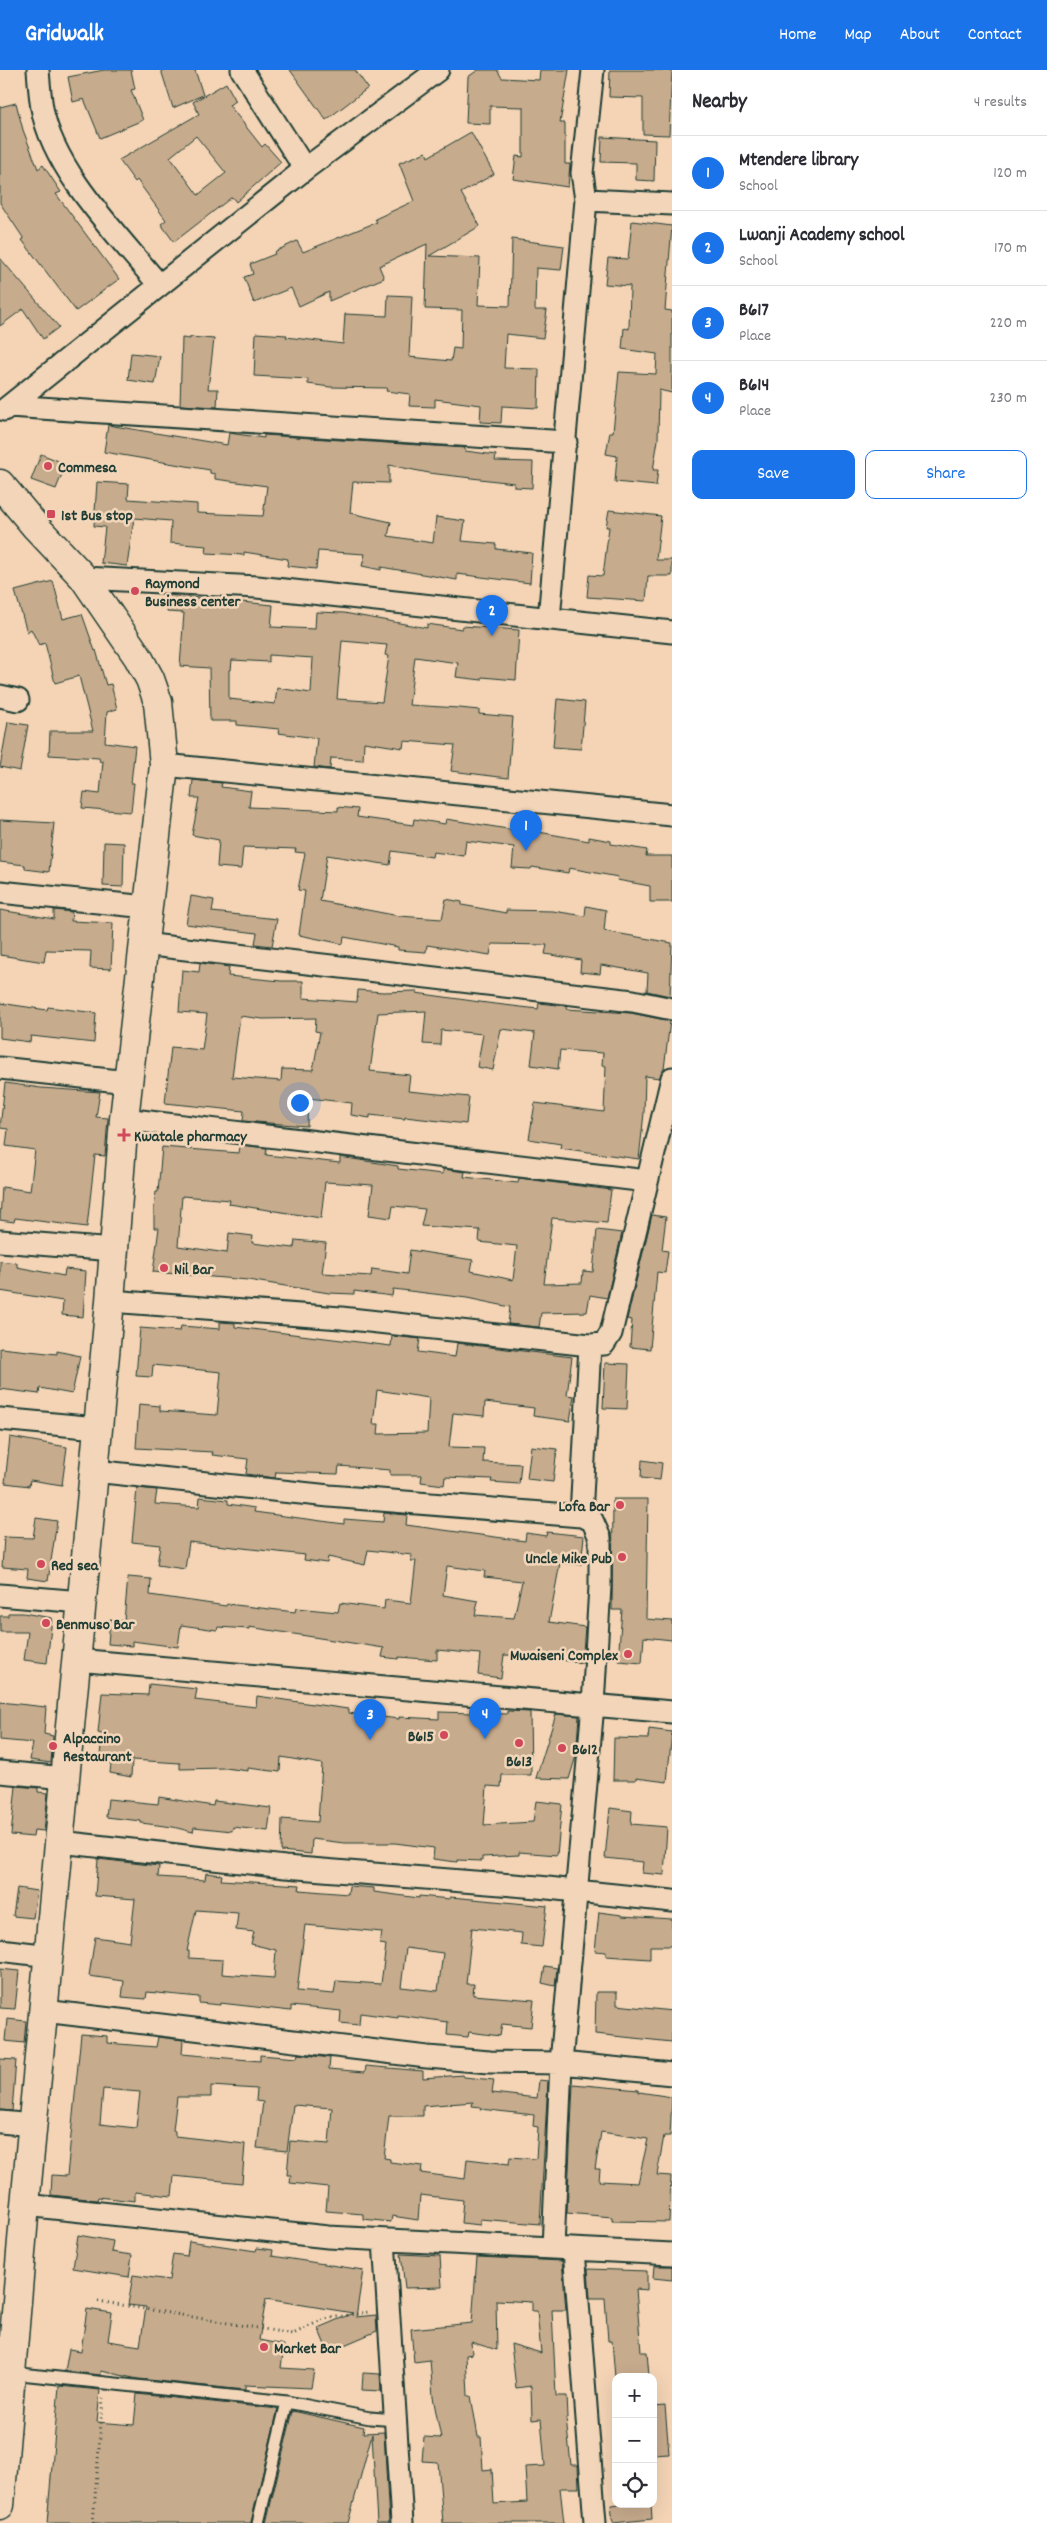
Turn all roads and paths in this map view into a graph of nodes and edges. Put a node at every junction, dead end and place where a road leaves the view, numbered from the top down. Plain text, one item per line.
1 (38, 70) edge
2 (242, 70) edge
3 (438, 70) edge
4 (593, 70) edge
5 (305, 169) junction
6 (586, 200) junction
7 (672, 204) edge
8 (159, 285) junction
9 (4, 410) edge
10 (566, 442) junction
11 (0, 484) edge
12 (84, 578) junction
13 (549, 619) junction
14 (672, 632) edge
15 (164, 765) junction
16 (672, 815) edge
17 (0, 892) edge
18 (147, 907) junction
19 (143, 944) junction
20 (672, 1009) edge
21 (0, 1068) edge
22 (672, 1078) edge
23 (128, 1082) junction
24 (124, 1119) junction
25 (647, 1181) junction
26 (0, 1241) edge
27 (114, 1250) junction
28 (110, 1301) junction
29 (590, 1345) junction
30 (0, 1419) edge
31 (97, 1428) junction
32 (94, 1471) junction
33 (581, 1516) junction
34 (0, 1595) edge
35 (81, 1602) junction
36 (76, 1660) junction
37 (593, 1705) junction
38 (672, 1712) edge
39 (0, 1772) edge
40 (66, 1778) junction
41 (60, 1842) junction
42 (577, 1893) junction
43 (672, 1901) edge
44 (0, 1950) edge
45 (50, 1956) junction
46 (44, 2011) junction
47 (561, 2063) junction
48 (672, 2074) edge
49 (0, 2122) edge
50 (33, 2125) junction
51 (25, 2205) junction
52 (384, 2240) junction
53 (552, 2248) junction
54 (574, 2250) junction
55 (672, 2254) edge
56 (98, 2301) dead end
57 (389, 2308) junction
58 (8, 2309) edge
59 (11, 2373) junction
60 (104, 2382) junction
61 (287, 2402) junction
62 (396, 2420) junction
63 (0, 2505) edge
64 (93, 2523) edge
65 (258, 2523) edge
66 (402, 2523) edge
67 (595, 2523) edge

1 - 8 street
2 - 5 street
3 - 5 street
4 - 6 street
5 - 8 street
6 - 7 street
6 - 10 street
8 - 9 street
9 - 10 street
10 - 13 street
11 - 12 main road
12 - 13 street
12 - 15 main road
13 - 14 street
15 - 16 street
15 - 18 main road
17 - 18 street
18 - 19 main road
19 - 20 street
19 - 23 main road
21 - 23 street
22 - 25 street
23 - 24 main road
24 - 25 street
24 - 27 main road
25 - 29 street
26 - 27 street
27 - 28 main road
28 - 29 street
28 - 31 main road
29 - 33 street
30 - 31 street
31 - 32 main road
32 - 33 street
32 - 35 main road
33 - 37 street
34 - 35 street
35 - 36 main road
36 - 37 street
36 - 40 main road
37 - 38 street
37 - 42 street
39 - 40 street
40 - 41 main road
41 - 42 street
41 - 45 main road
42 - 43 street
42 - 47 street
44 - 45 street
45 - 46 main road
46 - 47 street
46 - 50 main road
47 - 48 street
47 - 53 street
49 - 50 street
50 - 51 main road
51 - 52 street
51 - 58 main road
52 - 53 street
52 - 57 street
53 - 54 street
54 - 55 street
54 - 67 street
56 - 57 path
57 - 62 street
58 - 59 main road
59 - 60 lane
59 - 63 main road
60 - 61 lane
60 - 64 path
61 - 62 lane
61 - 65 lane
62 - 66 street

